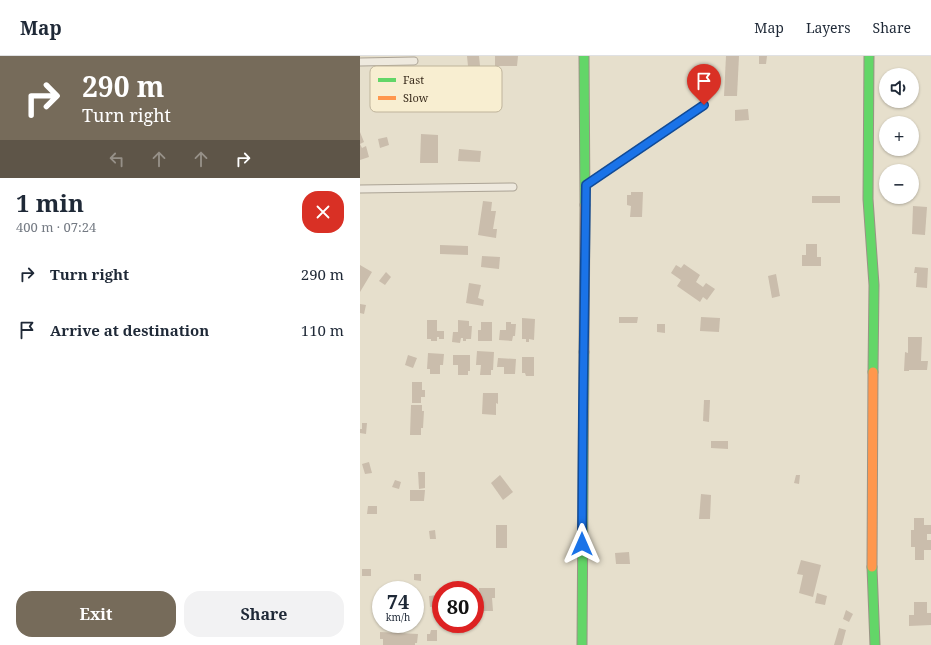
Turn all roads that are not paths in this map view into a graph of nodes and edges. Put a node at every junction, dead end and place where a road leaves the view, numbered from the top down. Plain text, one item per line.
1 (584, 56) edge
2 (869, 56) edge
3 (414, 61) dead end
4 (360, 62) edge
5 (704, 105) dead end
6 (586, 185) junction
7 (513, 187) dead end
8 (360, 189) edge
9 (582, 645) edge
10 (874, 645) edge

1 - 6 main road
2 - 10 main road
3 - 4 street
5 - 6 street
6 - 9 main road
7 - 8 street

